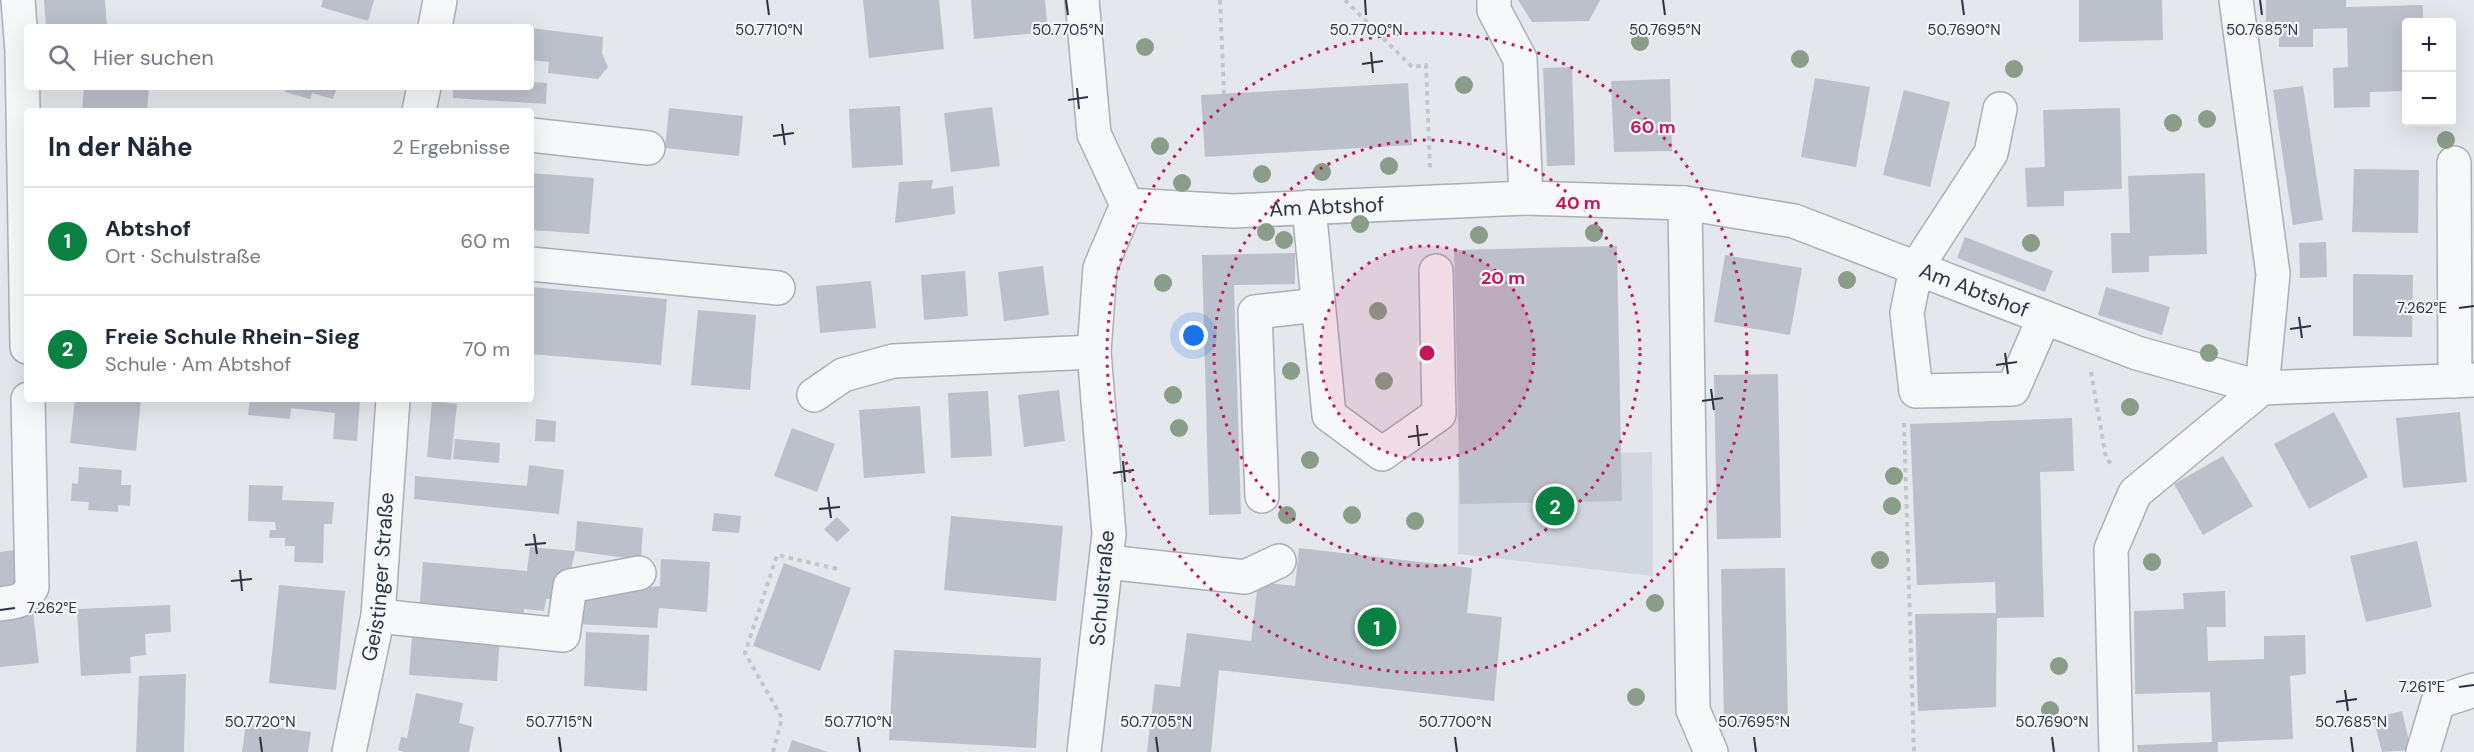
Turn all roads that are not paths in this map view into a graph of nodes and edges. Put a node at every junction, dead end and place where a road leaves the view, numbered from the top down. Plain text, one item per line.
1 (18, 0) edge
2 (440, 0) edge
3 (1082, 0) edge
4 (1494, 0) edge
5 (2236, 0) edge
6 (436, 24) edge
7 (423, 90) edge
8 (420, 108) edge
9 (2000, 109) dead end
10 (534, 135) edge
11 (648, 148) dead end
12 (2454, 163) dead end
13 (24, 169) edge
14 (1526, 198) junction
15 (1684, 203) junction
16 (1127, 205) junction
17 (1309, 207) junction
18 (534, 264) edge
19 (1916, 268) junction
20 (1436, 271) dead end
21 (778, 288) dead end
22 (1318, 305) junction
23 (2044, 318) junction
24 (1094, 352) junction
25 (2465, 381) edge
26 (2262, 388) junction
27 (814, 395) dead end
28 (28, 402) edge
29 (393, 402) edge
30 (1262, 496) dead end
31 (1279, 561) dead end
32 (1107, 562) junction
33 (639, 573) dead end
34 (0, 604) edge
35 (378, 616) junction
36 (2474, 690) edge
37 (350, 752) edge
38 (1084, 752) edge
39 (1711, 752) edge
40 (2116, 752) edge
41 (2423, 752) edge

1 - 13 street
2 - 6 street
3 - 16 street
4 - 14 street
5 - 26 street
7 - 8 street
9 - 19 street
10 - 11 street
12 - 25 street
14 - 15 street, Am Abtshof
14 - 17 street, Am Abtshof
15 - 19 street, Am Abtshof
15 - 39 street
16 - 17 street, Am Abtshof
16 - 24 street, Schulstraße
17 - 22 street
18 - 21 street
19 - 23 street, Am Abtshof
19 - 23 street
20 - 22 street
22 - 30 street
23 - 26 street, Am Abtshof
24 - 27 street
24 - 32 street, Schulstraße
25 - 26 street, Am Abtshof
26 - 40 street
28 - 34 street
29 - 35 street, Geistinger Straße
31 - 32 street
32 - 38 street, Schulstraße
33 - 35 street
35 - 37 street, Geistinger Straße
36 - 41 street

